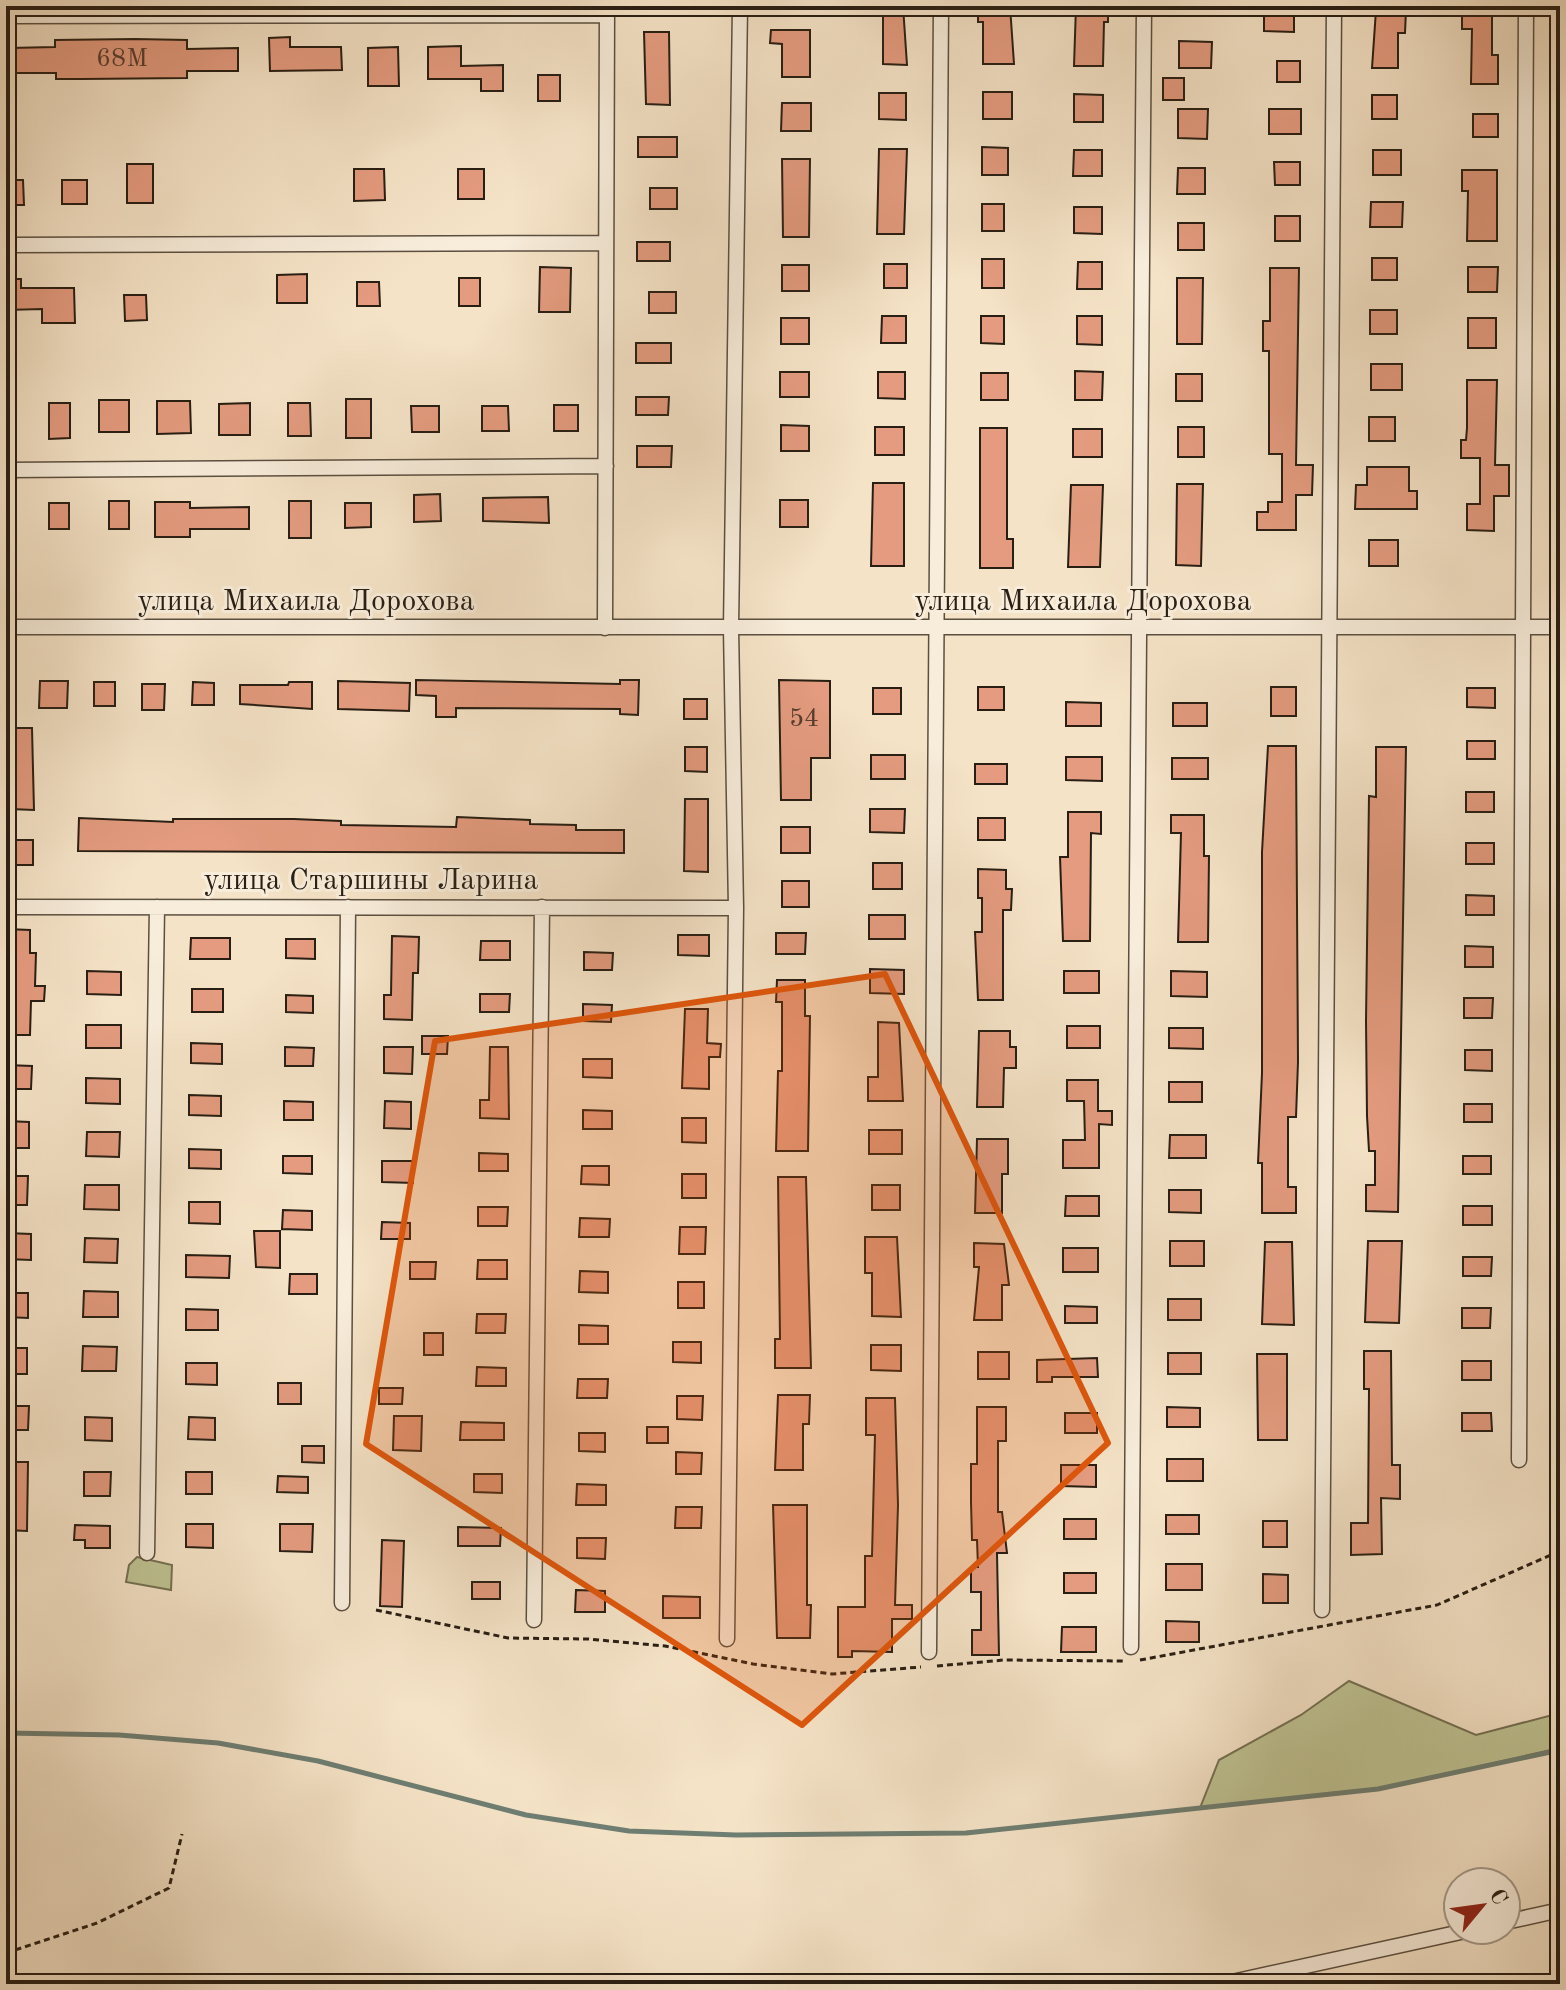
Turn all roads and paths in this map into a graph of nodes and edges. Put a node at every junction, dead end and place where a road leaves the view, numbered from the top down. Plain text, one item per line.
1 (740, 6) edge
2 (941, 6) edge
3 (1144, 6) edge
4 (1334, 6) edge
5 (1526, 6) edge
6 (606, 10) edge
7 (6, 16) edge
8 (605, 243) junction
9 (6, 245) edge
10 (606, 466) junction
11 (6, 470) edge
12 (6, 627) edge
13 (1331, 627) junction
14 (1560, 627) edge
15 (605, 628) junction
16 (731, 628) junction
17 (934, 628) junction
18 (1140, 628) junction
19 (1525, 628) junction
20 (6, 907) edge
21 (157, 907) junction
22 (348, 907) junction
23 (542, 907) junction
24 (736, 908) junction
25 (1519, 1460) dead end
26 (1560, 1551) edge
27 (147, 1553) dead end
28 (342, 1603) dead end
29 (376, 1610) dead end
30 (1322, 1610) dead end
31 (534, 1620) dead end
32 (727, 1639) dead end
33 (1131, 1647) dead end
34 (929, 1652) dead end
35 (182, 1834) dead end
36 (1560, 1910) edge
37 (1522, 1918) edge
38 (1442, 1936) edge
39 (6, 1953) edge
40 (1223, 1984) edge

1 - 16 street
2 - 17 street
3 - 18 street
4 - 13 street
5 - 19 street
6 - 7 street
6 - 8 street
8 - 9 street
8 - 10 street
10 - 11 street
10 - 15 street
12 - 15 street, улица Михаила Дорохова
13 - 18 street, улица Михаила Дорохова
13 - 19 street, улица Михаила Дорохова
13 - 30 street
14 - 19 street, улица Михаила Дорохова
15 - 16 street, улица Михаила Дорохова
16 - 17 street, улица Михаила Дорохова
16 - 24 street
17 - 18 street, улица Михаила Дорохова
17 - 34 street
18 - 33 street
19 - 25 street
20 - 21 street, улица Старшины Ларина
21 - 22 street, улица Старшины Ларина
21 - 27 street
22 - 23 street, улица Старшины Ларина
22 - 28 street
23 - 24 street, улица Старшины Ларина
23 - 31 street
24 - 32 street
26 - 29 path
35 - 39 path
36 - 37 street
38 - 40 street

